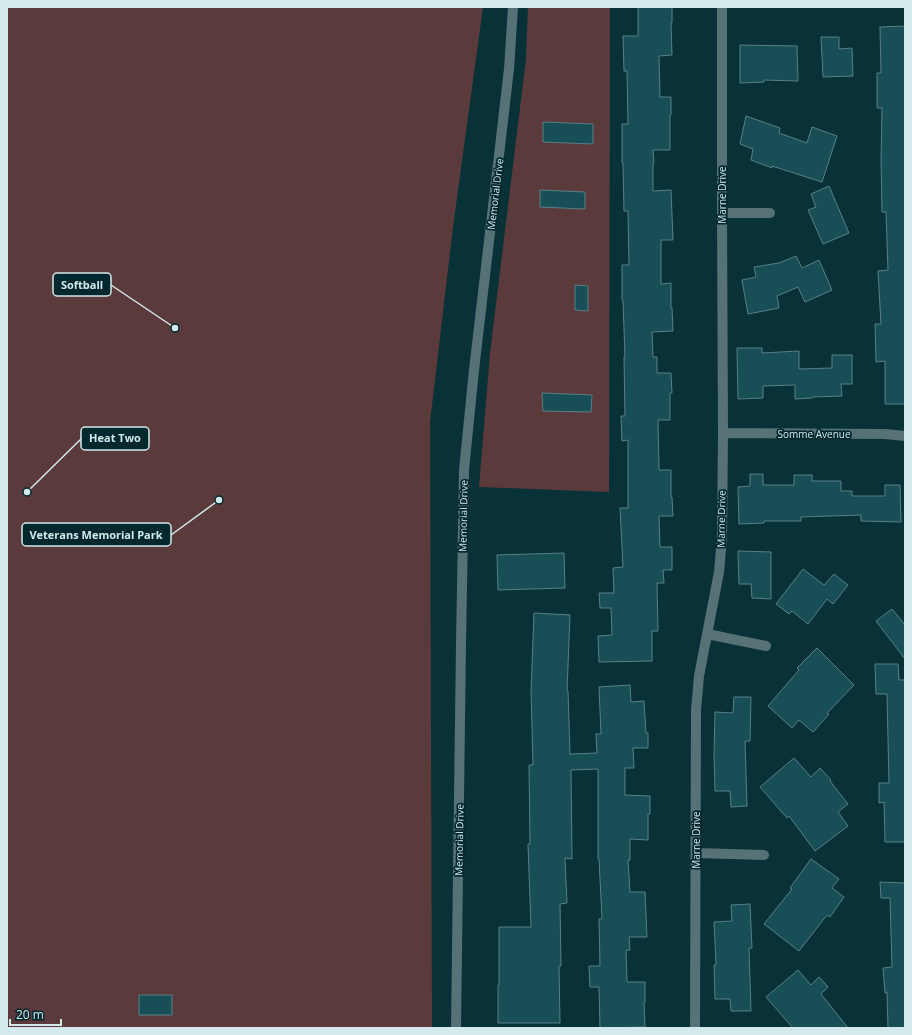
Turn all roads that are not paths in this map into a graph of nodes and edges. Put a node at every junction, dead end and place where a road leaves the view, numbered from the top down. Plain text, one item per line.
1 (512, 7) edge
2 (722, 7) edge
3 (722, 213) junction
4 (770, 213) dead end
5 (723, 433) junction
6 (905, 436) edge
7 (707, 634) junction
8 (766, 646) dead end
9 (696, 853) junction
10 (764, 855) dead end
11 (456, 1028) edge
12 (696, 1028) edge

1 - 11 street, Memorial Drive
2 - 3 street, Marne Drive
3 - 4 street
3 - 5 street, Marne Drive
5 - 6 street, Somme Avenue
5 - 7 street, Marne Drive
7 - 8 street
7 - 9 street, Marne Drive
9 - 10 street
9 - 12 street, Marne Drive

